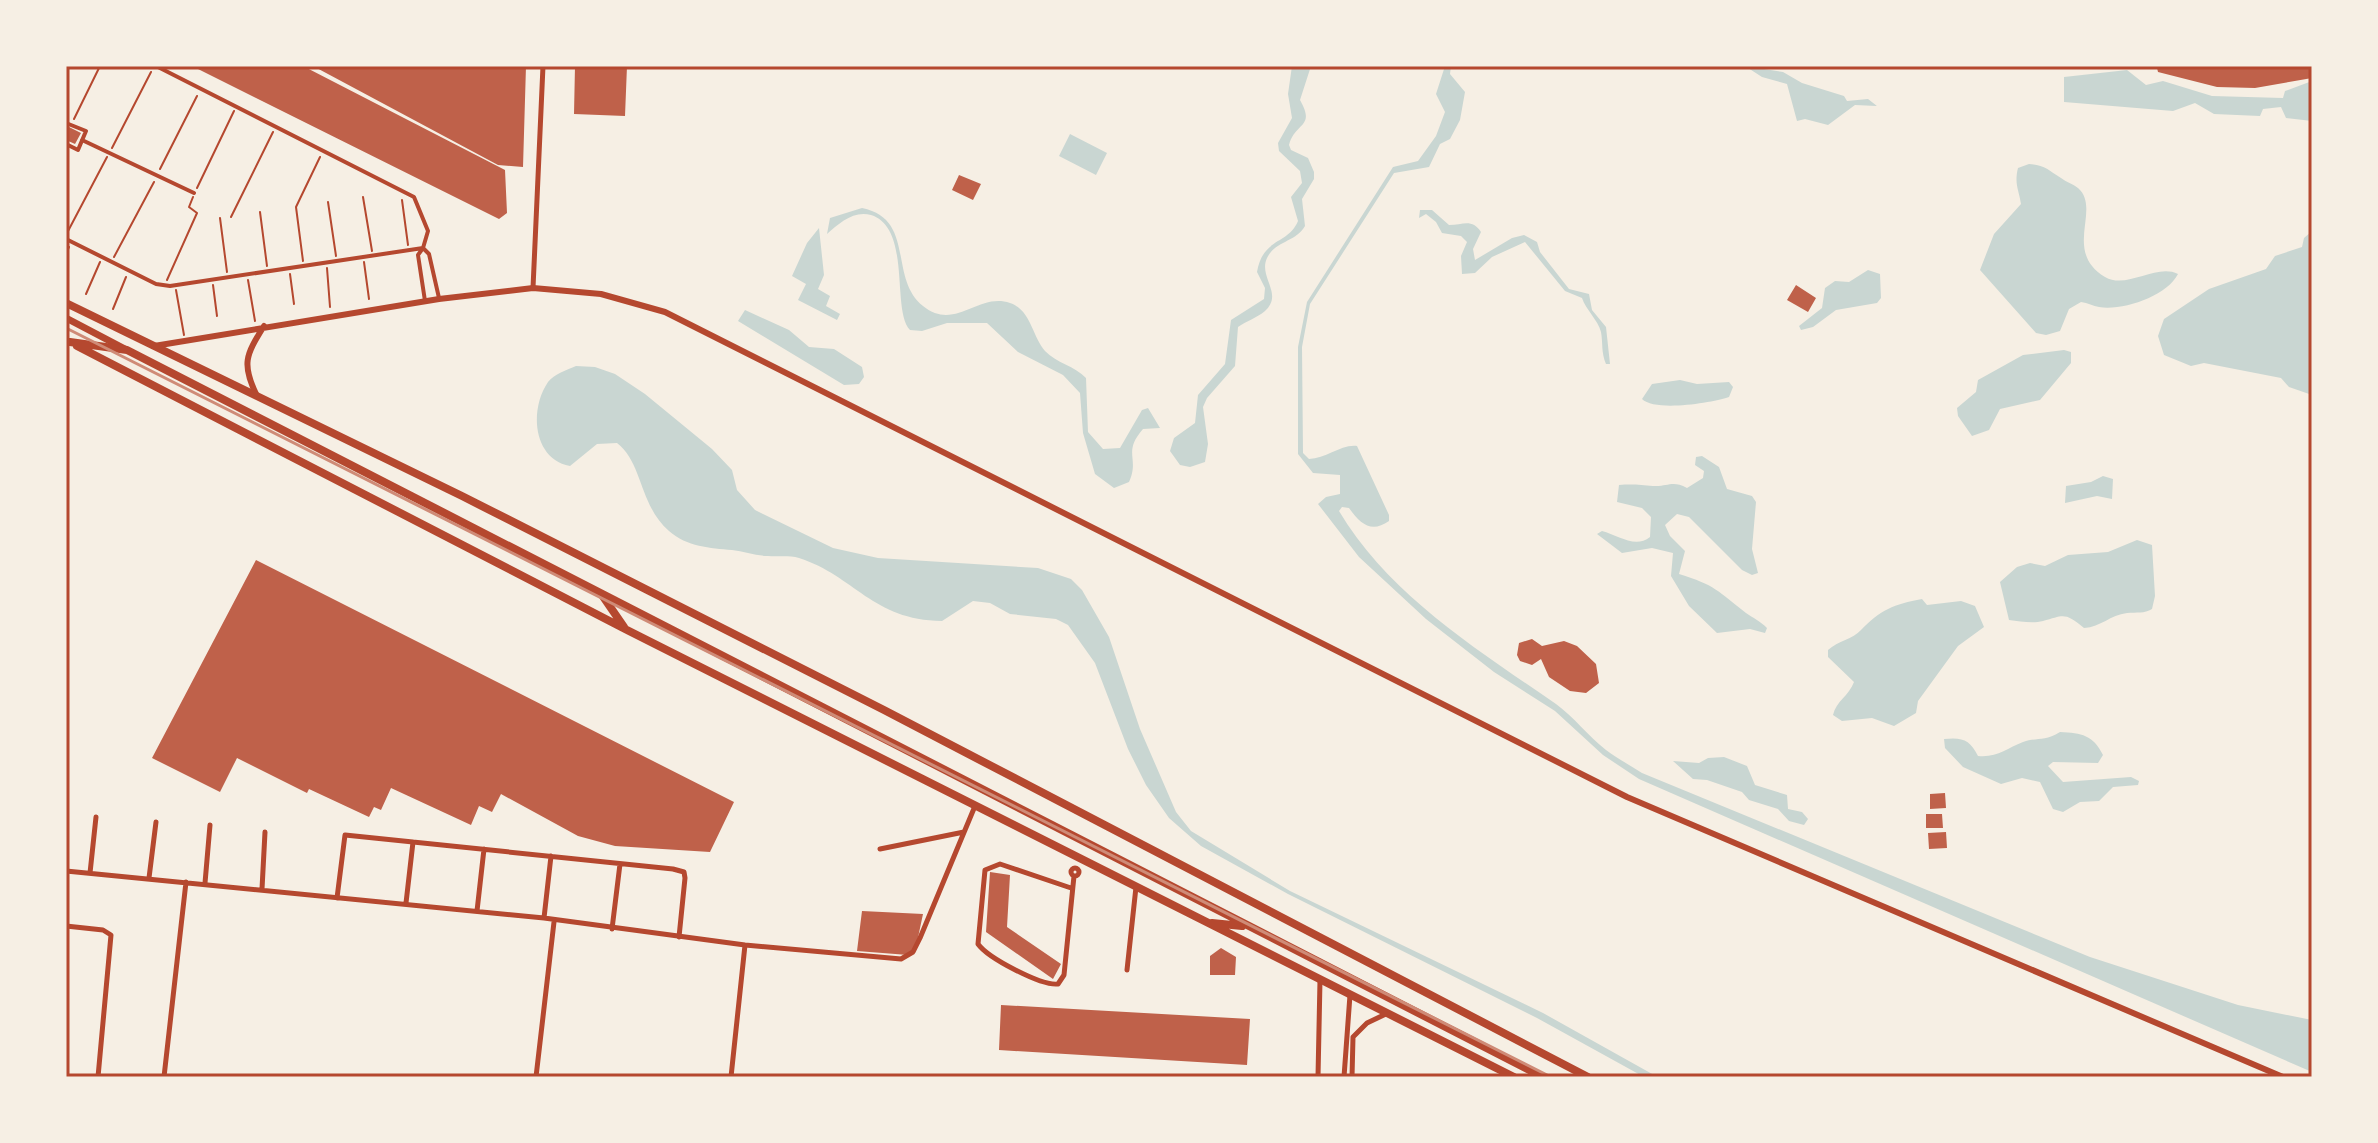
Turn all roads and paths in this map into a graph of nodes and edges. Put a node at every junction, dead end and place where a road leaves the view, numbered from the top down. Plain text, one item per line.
1 (100, 66) edge
2 (155, 66) edge
3 (543, 66) edge
4 (200, 89) junction
5 (236, 107) junction
6 (69, 124) edge
7 (275, 127) junction
8 (82, 140) junction
9 (66, 144) edge
10 (323, 151) junction
11 (109, 153) junction
12 (157, 176) junction
13 (194, 193) junction
14 (405, 193) junction
15 (363, 197) dead end
16 (328, 202) dead end
17 (260, 212) dead end
18 (231, 217) dead end
19 (220, 218) dead end
20 (66, 237) edge
21 (423, 248) junction
22 (408, 250) junction
23 (373, 256) junction
24 (102, 257) junction
25 (364, 257) junction
26 (337, 261) junction
27 (112, 262) junction
28 (326, 263) junction
29 (304, 266) junction
30 (289, 268) junction
31 (130, 271) junction
32 (268, 271) junction
33 (247, 274) junction
34 (227, 277) junction
35 (212, 280) junction
36 (164, 285) junction
37 (175, 285) junction
38 (533, 288) junction
39 (86, 294) dead end
40 (369, 299) dead end
41 (439, 299) junction
42 (425, 301) junction
43 (66, 303) edge
44 (294, 304) dead end
45 (330, 307) dead end
46 (113, 309) dead end
47 (217, 316) dead end
48 (66, 318) edge
49 (260, 327) junction
50 (68, 341) edge
51 (185, 341) junction
52 (154, 346) junction
53 (127, 350) junction
54 (258, 397) junction
55 (599, 591) junction
56 (627, 630) junction
57 (975, 806) junction
58 (96, 817) dead end
59 (156, 822) dead end
60 (210, 825) dead end
61 (265, 832) dead end
62 (965, 832) junction
63 (413, 842) junction
64 (484, 849) junction
65 (880, 849) dead end
66 (551, 856) junction
67 (620, 864) junction
68 (1078, 864) junction
69 (66, 871) edge
70 (90, 873) junction
71 (149, 878) junction
72 (186, 882) junction
73 (205, 884) junction
74 (1136, 887) junction
75 (1071, 888) junction
76 (262, 889) junction
77 (337, 898) junction
78 (406, 903) junction
79 (477, 911) junction
80 (544, 918) junction
81 (554, 922) junction
82 (1207, 923) junction
83 (66, 926) edge
84 (1247, 926) junction
85 (612, 929) junction
86 (679, 938) junction
87 (745, 945) junction
88 (1127, 970) dead end
89 (1320, 979) junction
90 (1350, 994) junction
91 (1389, 1013) junction
92 (1350, 1021) junction
93 (1361, 1028) junction
94 (1500, 1073) edge
95 (98, 1077) edge
96 (164, 1077) edge
97 (536, 1077) edge
98 (731, 1077) edge
99 (1318, 1077) edge
100 (1344, 1077) edge
101 (1352, 1077) edge
102 (1514, 1077) edge
103 (1543, 1077) edge
104 (1588, 1077) edge
105 (2283, 1077) edge

1 - 6 path
2 - 4 street
2 - 11 path
3 - 38 street
4 - 5 street
4 - 12 path
5 - 7 street
5 - 13 path
6 - 8 street
7 - 10 street
7 - 18 path
8 - 9 street
8 - 11 street
10 - 14 street
10 - 29 path
11 - 12 street
11 - 20 path
12 - 13 street
12 - 27 path
13 - 36 path
14 - 21 street
14 - 22 path
15 - 23 path
16 - 26 path
17 - 32 path
19 - 34 path
20 - 24 street
21 - 22 street
21 - 41 street
21 - 42 street
22 - 23 street
23 - 25 street
24 - 27 street
24 - 39 path
25 - 26 street
25 - 40 path
26 - 28 street
27 - 31 street
28 - 29 street
28 - 45 path
29 - 30 street
30 - 32 street
30 - 44 path
31 - 36 street
31 - 46 path
32 - 33 street
33 - 34 street
33 - 49 path
34 - 35 street
35 - 37 street
35 - 47 path
36 - 37 street
37 - 51 path
38 - 41 street
38 - 105 street
41 - 42 street
42 - 49 street
43 - 52 main road
48 - 53 main road
49 - 51 street
49 - 54 street
50 - 53 main road
50 - 56 main road
51 - 52 street
52 - 54 main road
53 - 55 main road
54 - 104 main road
55 - 56 main road
55 - 84 main road
56 - 57 main road
57 - 62 street
57 - 68 main road
58 - 70 street
59 - 71 street
60 - 73 street
61 - 76 street
62 - 65 street
62 - 87 street
63 - 64 street
63 - 77 street
63 - 78 street
64 - 66 street
64 - 79 street
66 - 67 street
66 - 80 street
67 - 85 street
67 - 86 street
68 - 74 main road
68 - 75 street
69 - 70 street
70 - 71 street
71 - 72 street
72 - 73 street
72 - 96 street
73 - 76 street
74 - 82 main road
74 - 88 street
75 - 75 street
76 - 77 street
77 - 78 street
78 - 79 street
79 - 80 street
80 - 81 street
81 - 85 street
81 - 97 street
82 - 84 main road
82 - 89 main road
83 - 95 street
84 - 103 main road
85 - 86 street
86 - 87 street
87 - 98 street
89 - 90 main road
89 - 99 street
90 - 91 main road
90 - 92 street
91 - 93 street
91 - 94 main road
92 - 93 street
92 - 100 street
93 - 101 street
94 - 102 main road

